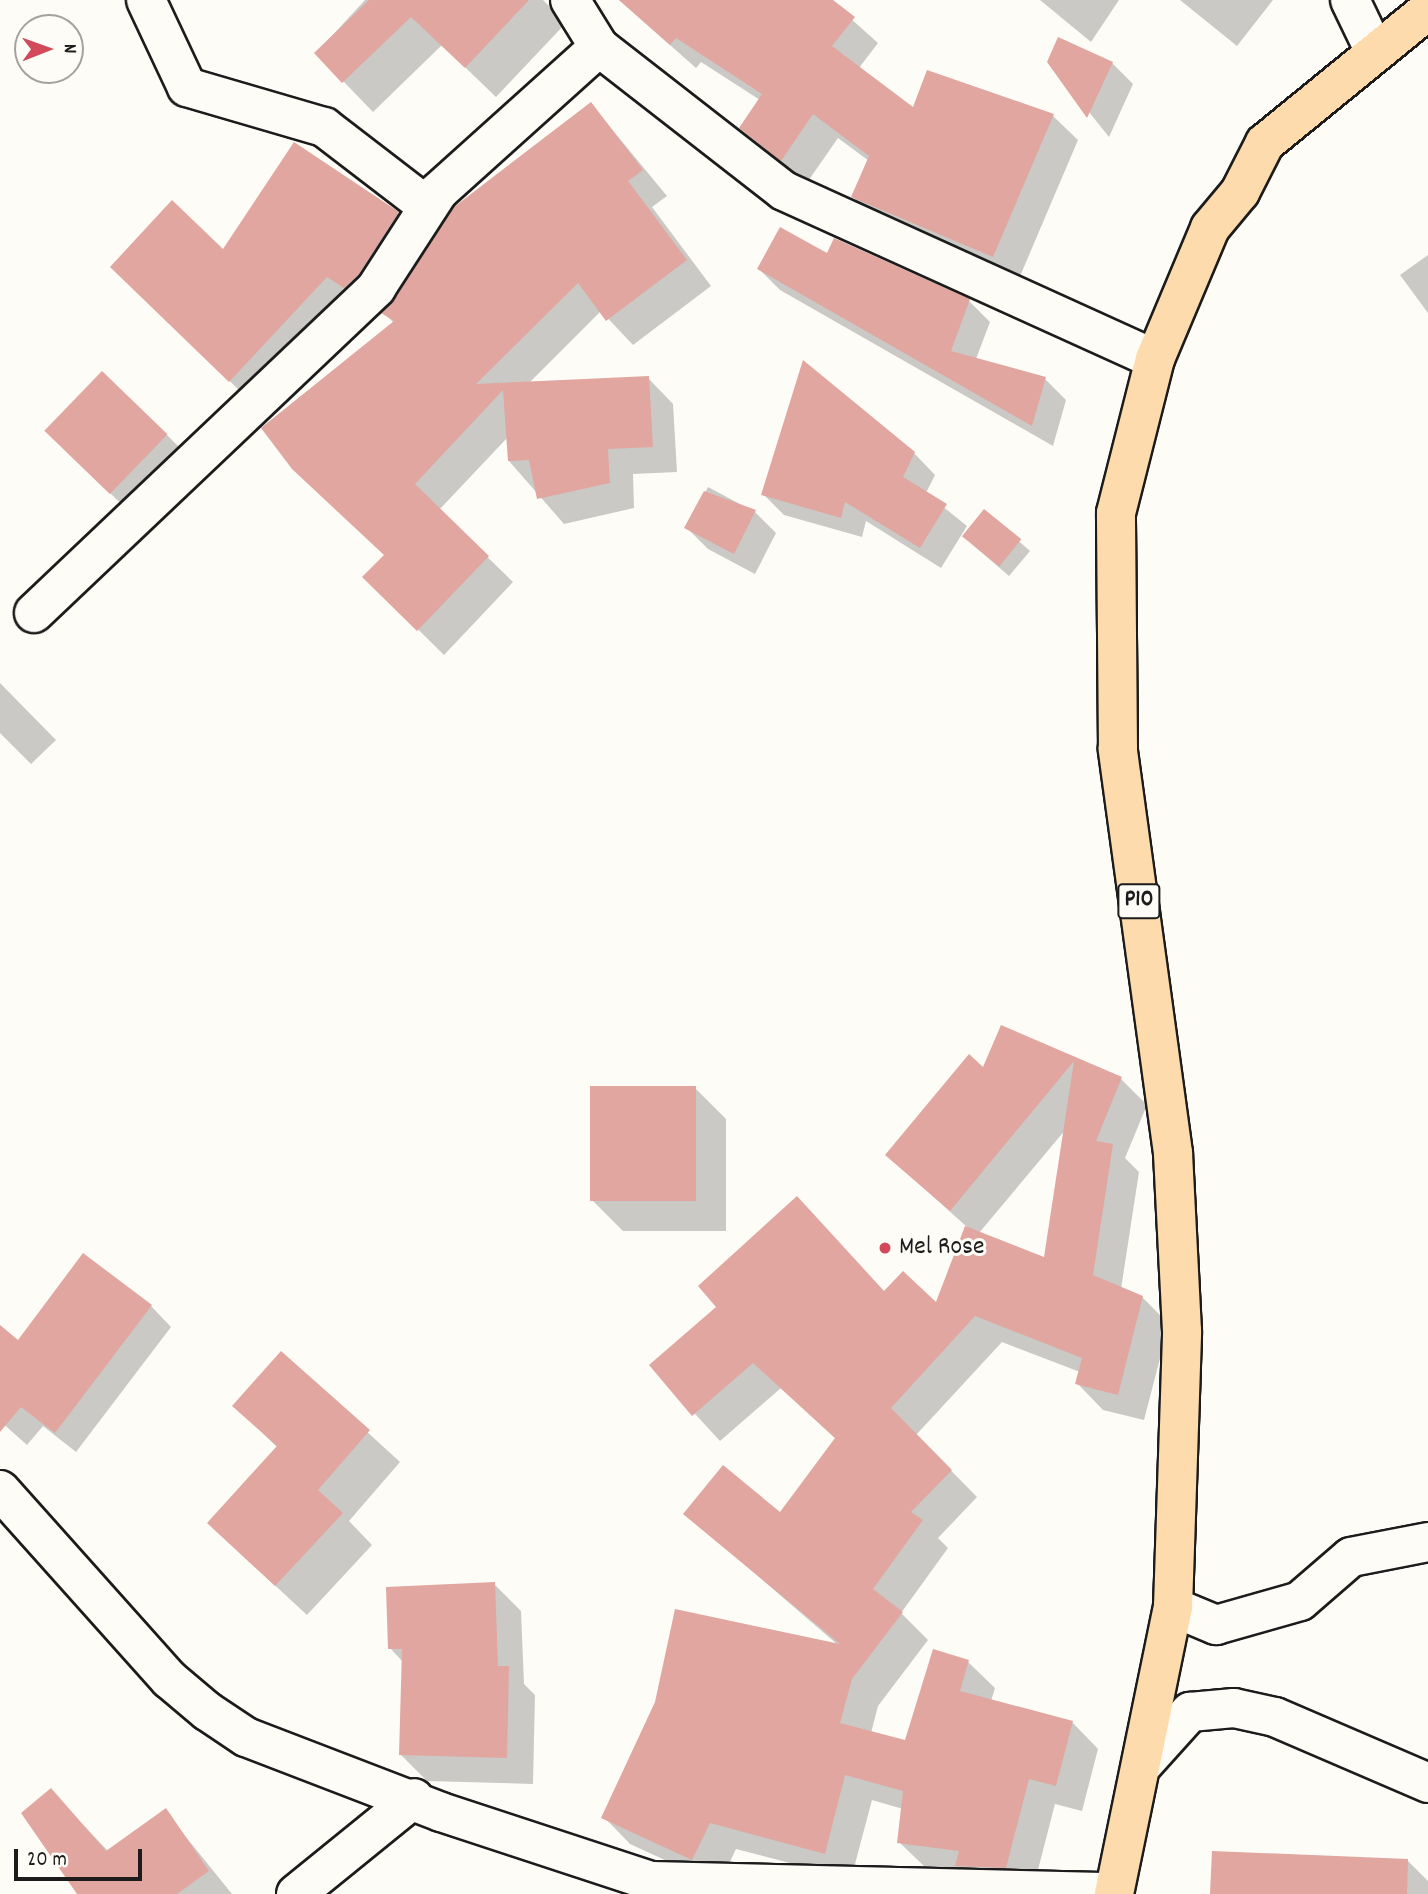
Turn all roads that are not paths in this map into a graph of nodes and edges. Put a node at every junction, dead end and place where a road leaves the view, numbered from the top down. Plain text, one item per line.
1 (146, 0) edge
2 (570, 0) edge
3 (1350, 0) edge
4 (1428, 10) edge
5 (599, 47) junction
6 (1375, 52) junction
7 (427, 206) junction
8 (1155, 359) junction
9 (34, 613) dead end
10 (0, 1490) edge
11 (1428, 1542) edge
12 (1173, 1607) junction
13 (1144, 1763) junction
14 (1428, 1783) edge
15 (414, 1798) junction
16 (1114, 1893) edge
17 (296, 1894) edge

1 - 7 street
2 - 5 street
3 - 6 street
4 - 6 main road, P10
5 - 7 street
5 - 8 street
6 - 8 main road, P10
7 - 9 street
8 - 12 main road, P10
10 - 15 street
11 - 12 street
12 - 13 main road, P10
13 - 14 street
13 - 16 main road, P10
15 - 16 street
15 - 17 street

